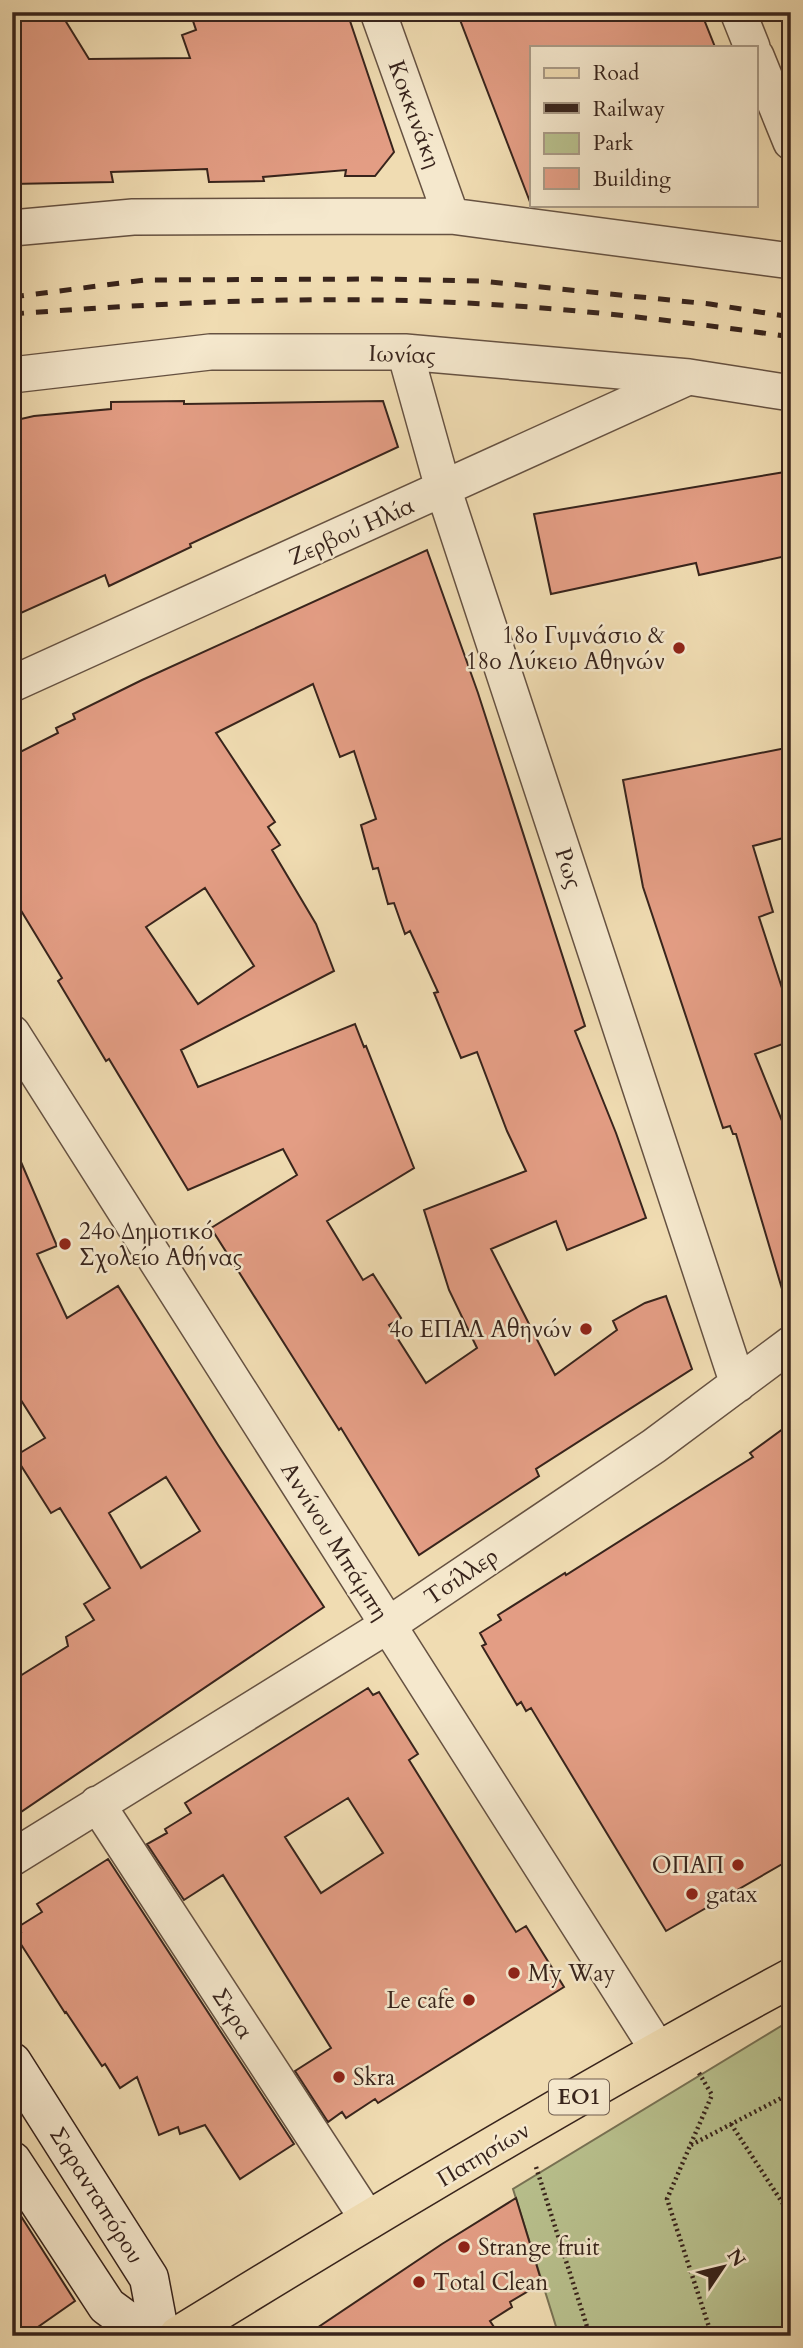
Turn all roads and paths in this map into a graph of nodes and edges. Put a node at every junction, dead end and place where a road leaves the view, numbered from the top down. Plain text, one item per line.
1 (379, 12) edge
2 (738, 12) edge
3 (752, 46) edge
4 (758, 61) edge
5 (791, 142) edge
6 (452, 216) junction
7 (12, 228) edge
8 (791, 261) edge
9 (405, 352) junction
10 (12, 375) edge
11 (689, 377) junction
12 (791, 393) edge
13 (443, 488) junction
14 (12, 684) edge
15 (12, 1033) edge
16 (791, 1344) edge
17 (738, 1384) junction
18 (388, 1625) junction
19 (97, 1804) junction
20 (12, 1858) edge
21 (791, 1978) edge
22 (658, 2050) junction
23 (12, 2062) edge
24 (697, 2070) dead end
25 (791, 2093) edge
26 (731, 2124) junction
27 (690, 2146) dead end
28 (12, 2161) edge
29 (534, 2162) dead end
30 (791, 2216) edge
31 (369, 2221) junction
32 (148, 2336) edge
33 (160, 2336) edge
34 (178, 2336) edge
35 (590, 2336) edge
36 (712, 2336) edge

1 - 6 street, Κοκκινάκη
2 - 3 street
4 - 5 street
6 - 7 street
6 - 8 street
9 - 10 street, Ιωνίας
9 - 11 street, Ιωνίας
9 - 13 street, Ρως
11 - 12 street, Ιωνίας
11 - 13 street, Ζερβού Ηλία
13 - 14 street, Ζερβού Ηλία
13 - 17 street, Ρως
15 - 18 street, Αννίνου Μπάμπη
16 - 17 street, Τσίλλερ
17 - 18 street, Τσίλλερ
18 - 19 street, Τσίλλερ
18 - 22 street, Αννίνου Μπάμπη
19 - 20 street, Τσίλλερ
19 - 31 street, Σκρα
21 - 22 main road, Πατησίων / ΕΟ1
22 - 31 main road, Πατησίων / ΕΟ1
23 - 33 street, Σαρανταπόρου
24 - 36 path
25 - 26 path
26 - 27 path
26 - 30 path
28 - 32 street
29 - 35 path
31 - 34 main road, Πατησίων / ΕΟ1

